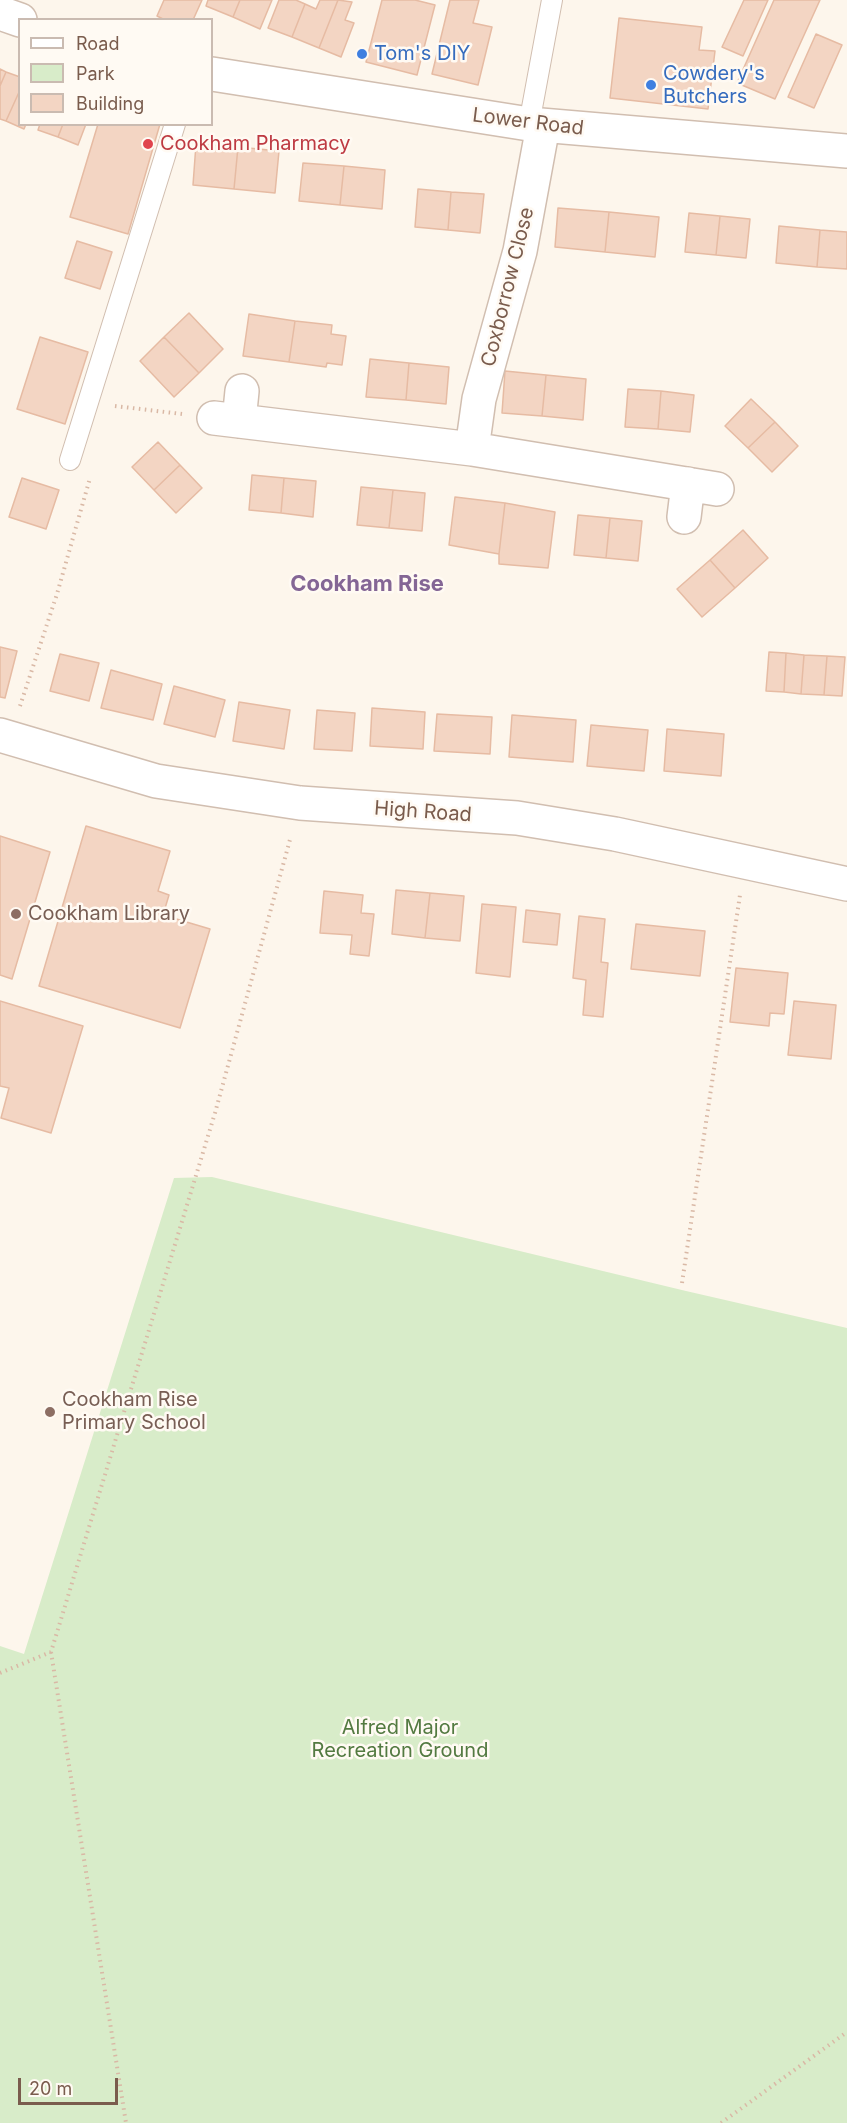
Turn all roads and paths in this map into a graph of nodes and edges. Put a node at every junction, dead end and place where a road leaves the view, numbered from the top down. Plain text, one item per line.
1 (552, 0) edge
2 (0, 13) edge
3 (18, 19) edge
4 (213, 74) edge
5 (536, 125) junction
6 (174, 126) edge
7 (847, 151) edge
8 (232, 410) joint
9 (111, 416) dead end
10 (472, 449) junction
11 (70, 460) dead end
12 (93, 469) dead end
13 (684, 517) dead end
14 (4, 736) edge
15 (300, 803) junction
16 (745, 862) junction
17 (847, 884) edge
18 (682, 1283) dead end
19 (51, 1652) junction
20 (0, 1673) edge
21 (847, 2032) edge
22 (126, 2123) edge
23 (721, 2123) edge

1 - 5 lane
2 - 3 street
4 - 5 street, Lower Road
5 - 7 street, Lower Road
5 - 10 street, Coxborrow Close
6 - 11 lane
8 - 9 path
8 - 10 street
10 - 13 street
12 - 14 path
14 - 15 street, High Road
15 - 16 street, High Road
15 - 19 path
16 - 17 street, High Road
16 - 18 path
19 - 20 path
19 - 22 path
21 - 23 path

